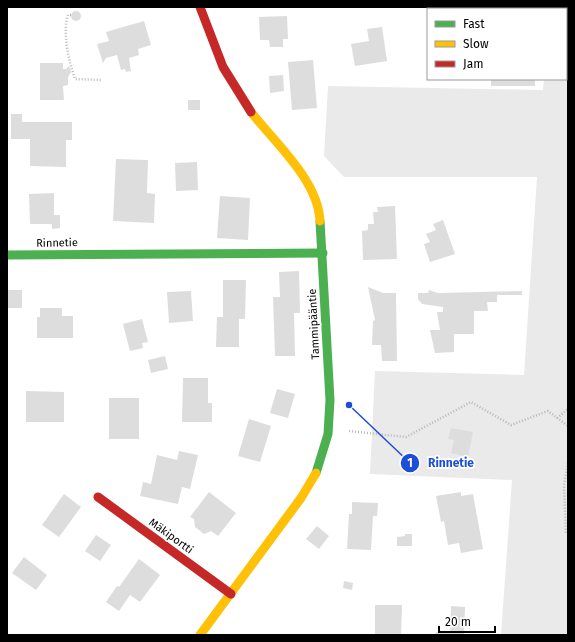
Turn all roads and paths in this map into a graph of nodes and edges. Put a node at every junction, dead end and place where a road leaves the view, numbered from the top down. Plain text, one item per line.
1 (200, 7) edge
2 (70, 15) dead end
3 (102, 80) dead end
4 (323, 253) junction
5 (7, 255) edge
6 (568, 409) edge
7 (557, 418) junction
8 (348, 424) dead end
9 (568, 426) edge
10 (348, 431) junction
11 (347, 437) dead end
12 (568, 463) edge
13 (98, 497) dead end
14 (568, 534) edge
15 (231, 594) junction
16 (200, 635) edge

1 - 4 street, Tammipääntie
2 - 3 path
4 - 5 street, Rinnetie
4 - 15 street, Tammipääntie
6 - 7 path
7 - 9 path
7 - 10 path
8 - 10 path
10 - 11 path
12 - 14 path
13 - 15 street, Mäkiportti
15 - 16 street, Tammipääntie

